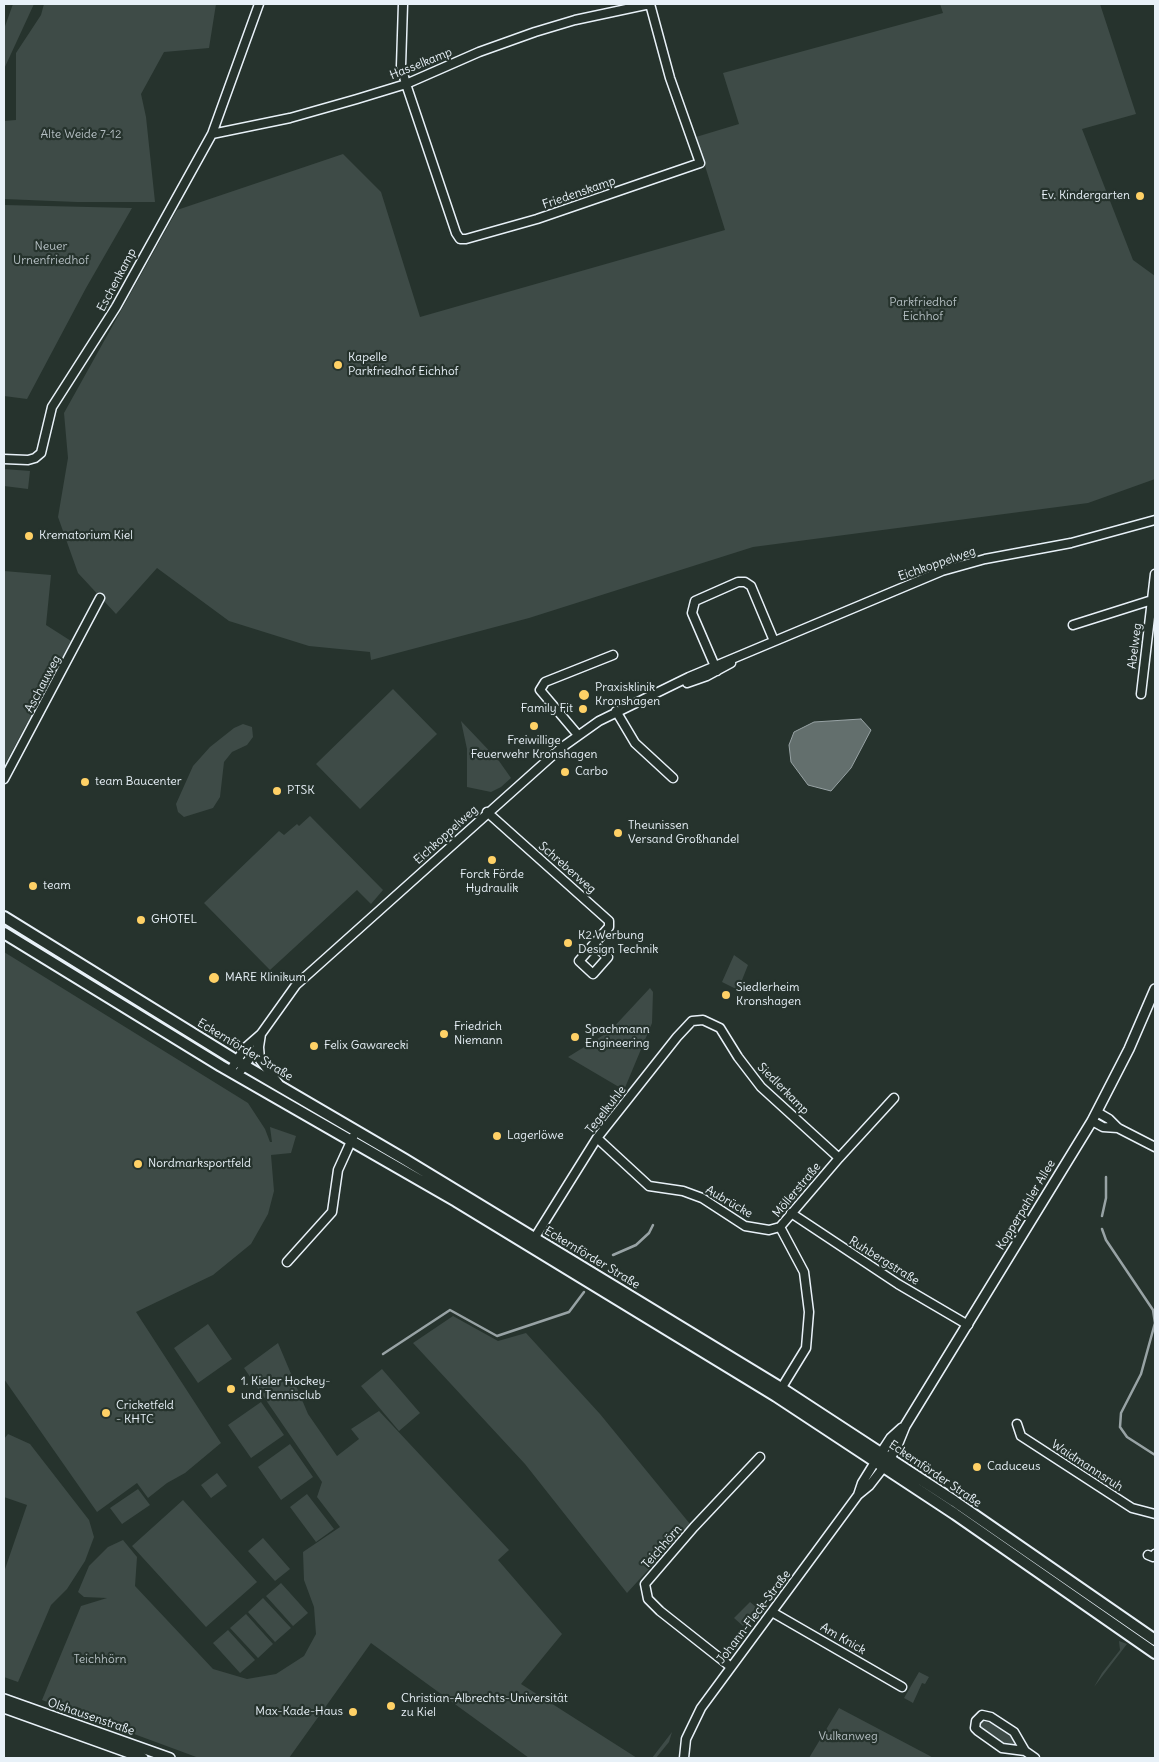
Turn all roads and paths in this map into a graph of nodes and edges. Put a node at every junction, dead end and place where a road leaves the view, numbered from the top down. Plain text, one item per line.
1 (259, 4) edge
2 (403, 4) edge
3 (650, 4) edge
4 (406, 84) junction
5 (212, 134) junction
6 (4, 459) edge
7 (1155, 520) edge
8 (1155, 574) edge
9 (100, 598) dead end
10 (1152, 600) junction
11 (1073, 625) dead end
12 (774, 641) junction
13 (613, 655) dead end
14 (716, 669) junction
15 (1141, 694) dead end
16 (616, 711) junction
17 (578, 735) junction
18 (673, 778) dead end
19 (4, 779) edge
20 (487, 812) junction
21 (4, 917) edge
22 (4, 933) edge
23 (594, 945) dead end
24 (1155, 989) edge
25 (720, 1028) joint
26 (260, 1034) junction
27 (258, 1046) junction
28 (241, 1063) junction
29 (233, 1073) junction
30 (278, 1084) junction
31 (894, 1098) dead end
32 (1097, 1112) junction
33 (1092, 1121) junction
34 (1118, 1128) junction
35 (354, 1135) junction
36 (597, 1138) junction
37 (1155, 1147) edge
38 (839, 1158) junction
39 (791, 1213) junction
40 (780, 1227) junction
41 (532, 1241) junction
42 (287, 1262) dead end
43 (968, 1325) junction
44 (779, 1392) junction
45 (1016, 1424) dead end
46 (886, 1456) junction
47 (760, 1457) dead end
48 (879, 1466) junction
49 (1155, 1514) edge
50 (772, 1612) junction
51 (1132, 1631) junction
52 (1155, 1640) edge
53 (1155, 1653) edge
54 (731, 1667) junction
55 (902, 1687) dead end
56 (4, 1699) edge
57 (4, 1708) edge
58 (1024, 1751) junction
59 (143, 1758) edge
60 (170, 1758) edge
61 (684, 1758) edge
62 (1035, 1758) edge

1 - 5 street
2 - 4 street
3 - 4 street, Hasselkamp
3 - 4 street, Friedenskamp
4 - 5 street, Hasselkamp
5 - 6 street, Eschenkamp
7 - 12 street, Eichkoppelweg
8 - 10 street, Abelweg
9 - 19 street, Aschauweg
10 - 11 street, Abelweg
10 - 15 street, Abelweg
12 - 14 street, Eichkoppelweg
12 - 14 street
13 - 17 street
14 - 16 street, Eichkoppelweg
16 - 17 street, Eichkoppelweg
16 - 18 street
17 - 20 street, Eichkoppelweg
20 - 23 street, Schreberweg
20 - 26 street, Eichkoppelweg
21 - 28 main road, Eckernförder Straße
22 - 29 main road, Eckernförder Straße
24 - 32 street, Kopperpahler Allee
25 - 36 street, Tegelkuhle
25 - 38 street, Siedlerkamp
26 - 27 street, Eichkoppelweg
26 - 28 street, Eichkoppelweg
27 - 28 street, Eichkoppelweg
27 - 30 street, Eichkoppelweg
28 - 29 street, Eichkoppelweg
28 - 30 main road, Eckernförder Straße
29 - 35 main road, Eckernförder Straße
30 - 35 main road, Eckernförder Straße
31 - 38 street, Möllerstraße
32 - 33 street, Kopperpahler Allee
32 - 34 street
33 - 34 street
33 - 43 street, Kopperpahler Allee
34 - 37 street
35 - 41 main road, Eckernförder Straße
35 - 42 street
36 - 40 street, Aubrücke
36 - 41 street, Tegelkuhle
38 - 39 street, Möllerstraße
39 - 40 street, Möllerstraße
39 - 43 street, Ruhbergstraße
40 - 44 street, Möllerstraße
41 - 44 main road, Eckernförder Straße
43 - 46 street, Kopperpahler Allee
44 - 46 main road, Eckernförder Straße
44 - 48 main road, Eckernförder Straße
45 - 49 street, Waidmannsruh
46 - 48 street, Kopperpahler Allee
46 - 51 main road, Eckernförder Straße
47 - 54 street, Teichhörn
48 - 50 street, Johann-Fleck-Straße
48 - 51 main road, Eckernförder Straße
50 - 54 street, Johann-Fleck-Straße
50 - 55 street, Am Knick
51 - 52 main road, Eckernförder Straße
51 - 53 main road, Eckernförder Straße
54 - 61 street, Johann-Fleck-Straße
56 - 60 street, Olshausenstraße
57 - 59 street, Olshausenstraße
58 - 58 street
58 - 62 street

